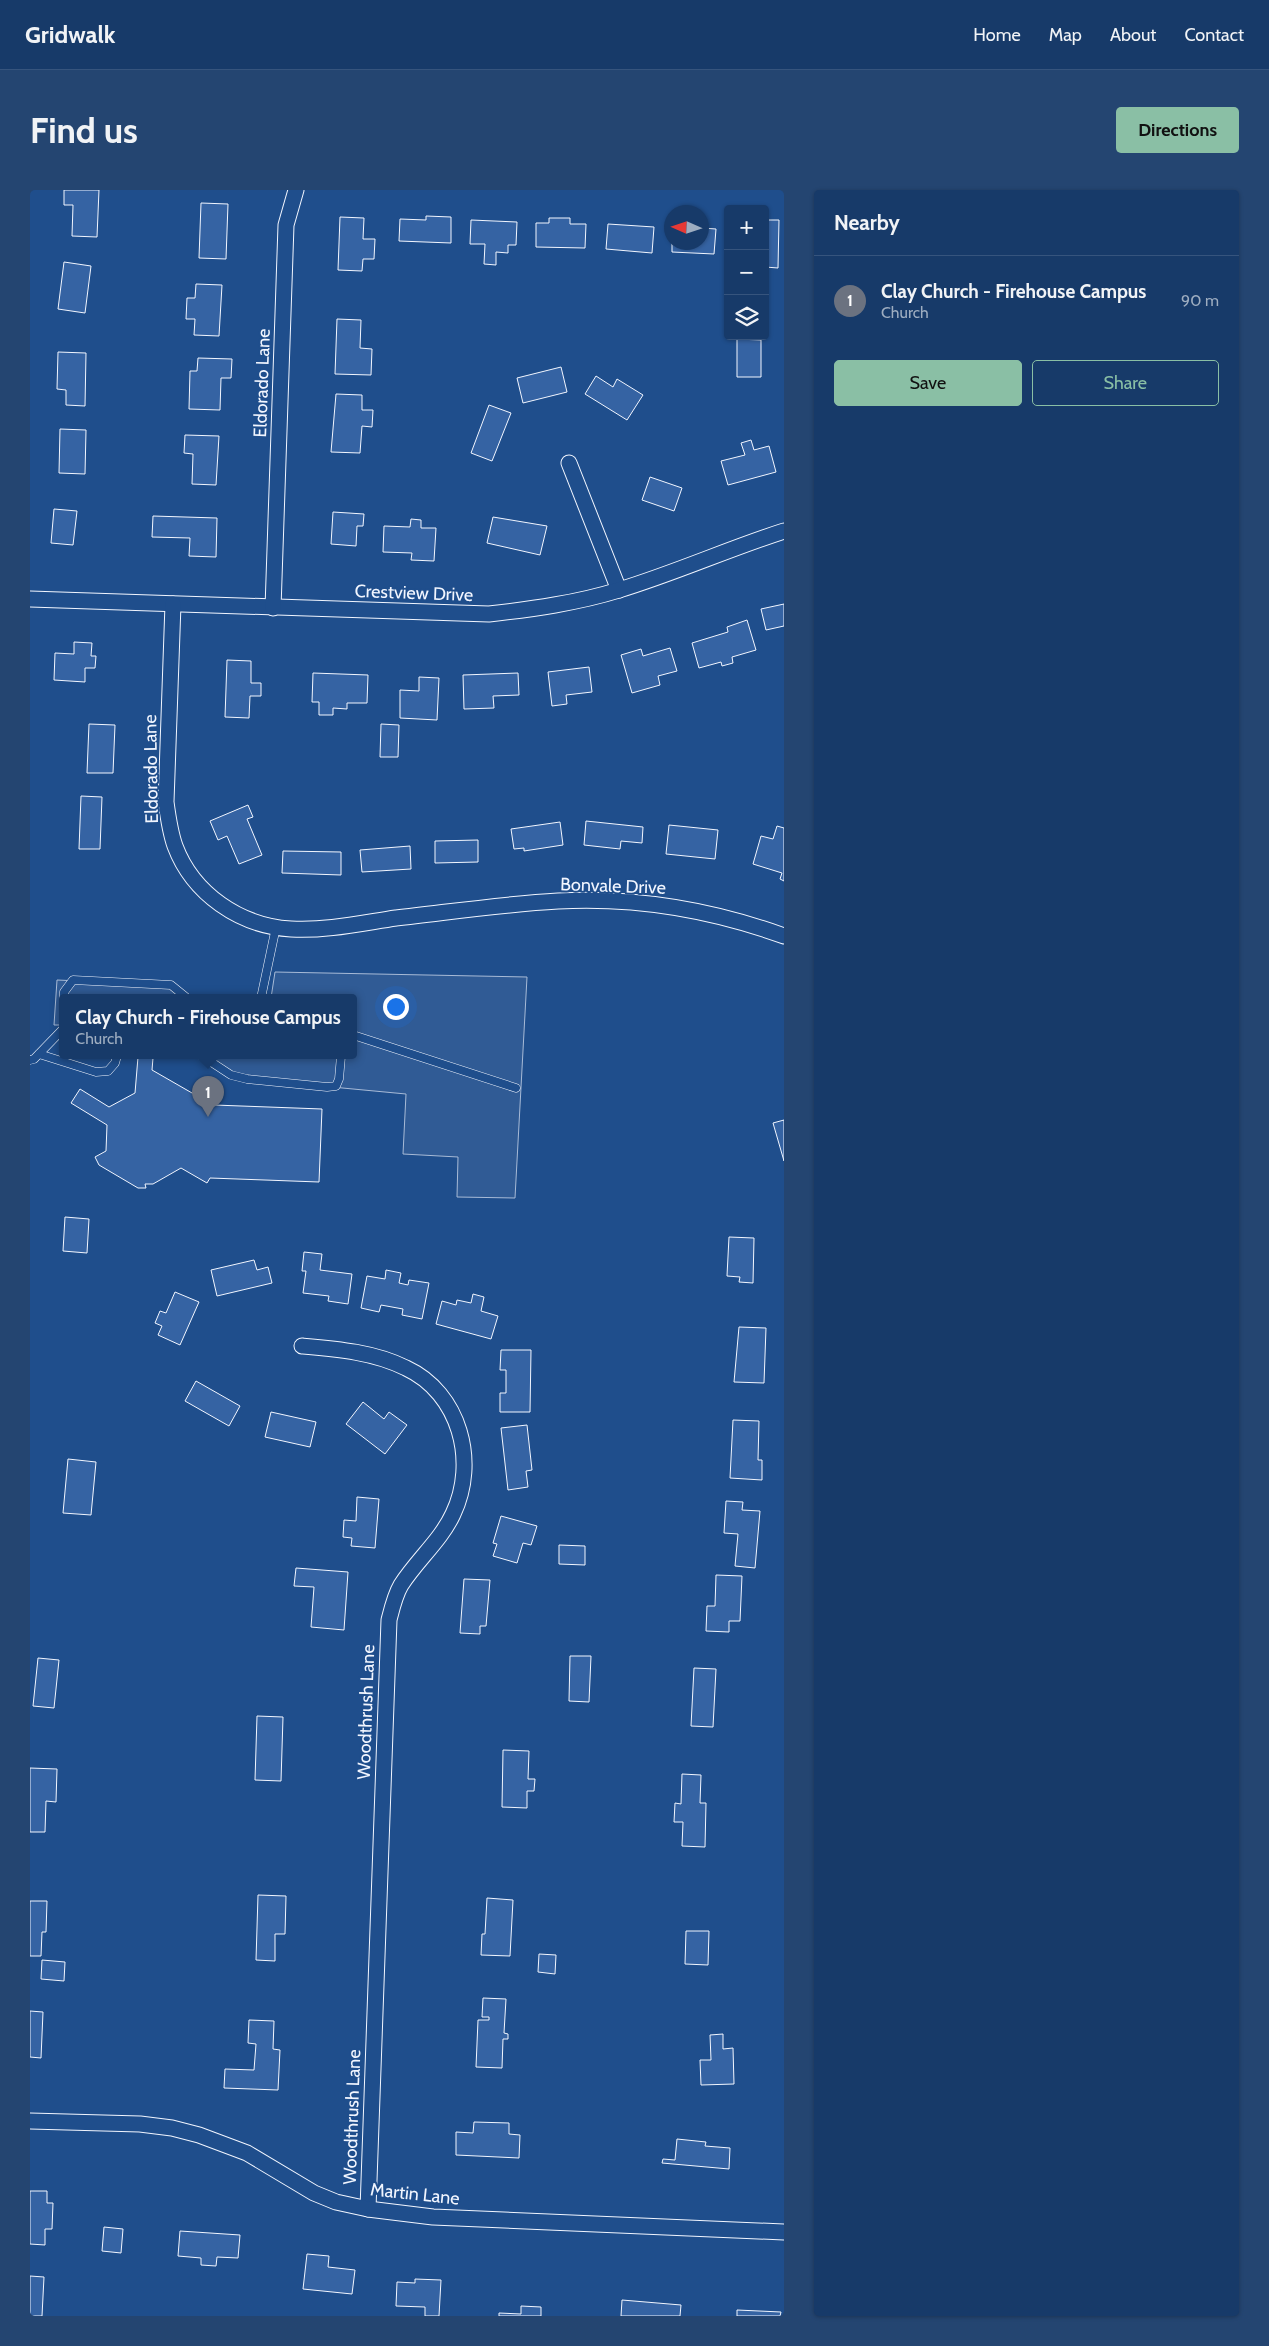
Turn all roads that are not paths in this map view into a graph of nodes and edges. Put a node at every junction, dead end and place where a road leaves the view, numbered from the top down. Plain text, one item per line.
1 (296, 190) edge
2 (569, 463) dead end
3 (784, 532) edge
4 (619, 590) junction
5 (30, 599) edge
6 (173, 604) junction
7 (274, 608) junction
8 (436, 913) joint
9 (276, 927) junction
10 (784, 936) edge
11 (64, 994) edge
12 (182, 994) edge
13 (262, 994) edge
14 (59, 1034) edge
15 (357, 1036) edge
16 (39, 1054) junction
17 (116, 1059) edge
18 (207, 1059) edge
19 (341, 1059) edge
20 (30, 1060) edge
21 (516, 1088) dead end
22 (302, 1346) dead end
23 (30, 2120) edge
24 (368, 2209) junction
25 (784, 2232) edge

1 - 7 street, Eldorado Lane
2 - 4 street
3 - 4 street, Crestview Drive
4 - 7 street, Crestview Drive
5 - 6 street, Crestview Drive
6 - 7 street, Crestview Drive
6 - 9 street, Eldorado Lane
8 - 9 street, Eldorado Lane
8 - 10 street, Bonvale Drive
9 - 13 lane
11 - 12 lane
14 - 16 lane
15 - 21 lane
16 - 17 lane
16 - 20 lane
18 - 19 lane
22 - 24 street, Woodthrush Lane
23 - 24 street, Martin Lane
24 - 25 street, Martin Lane

